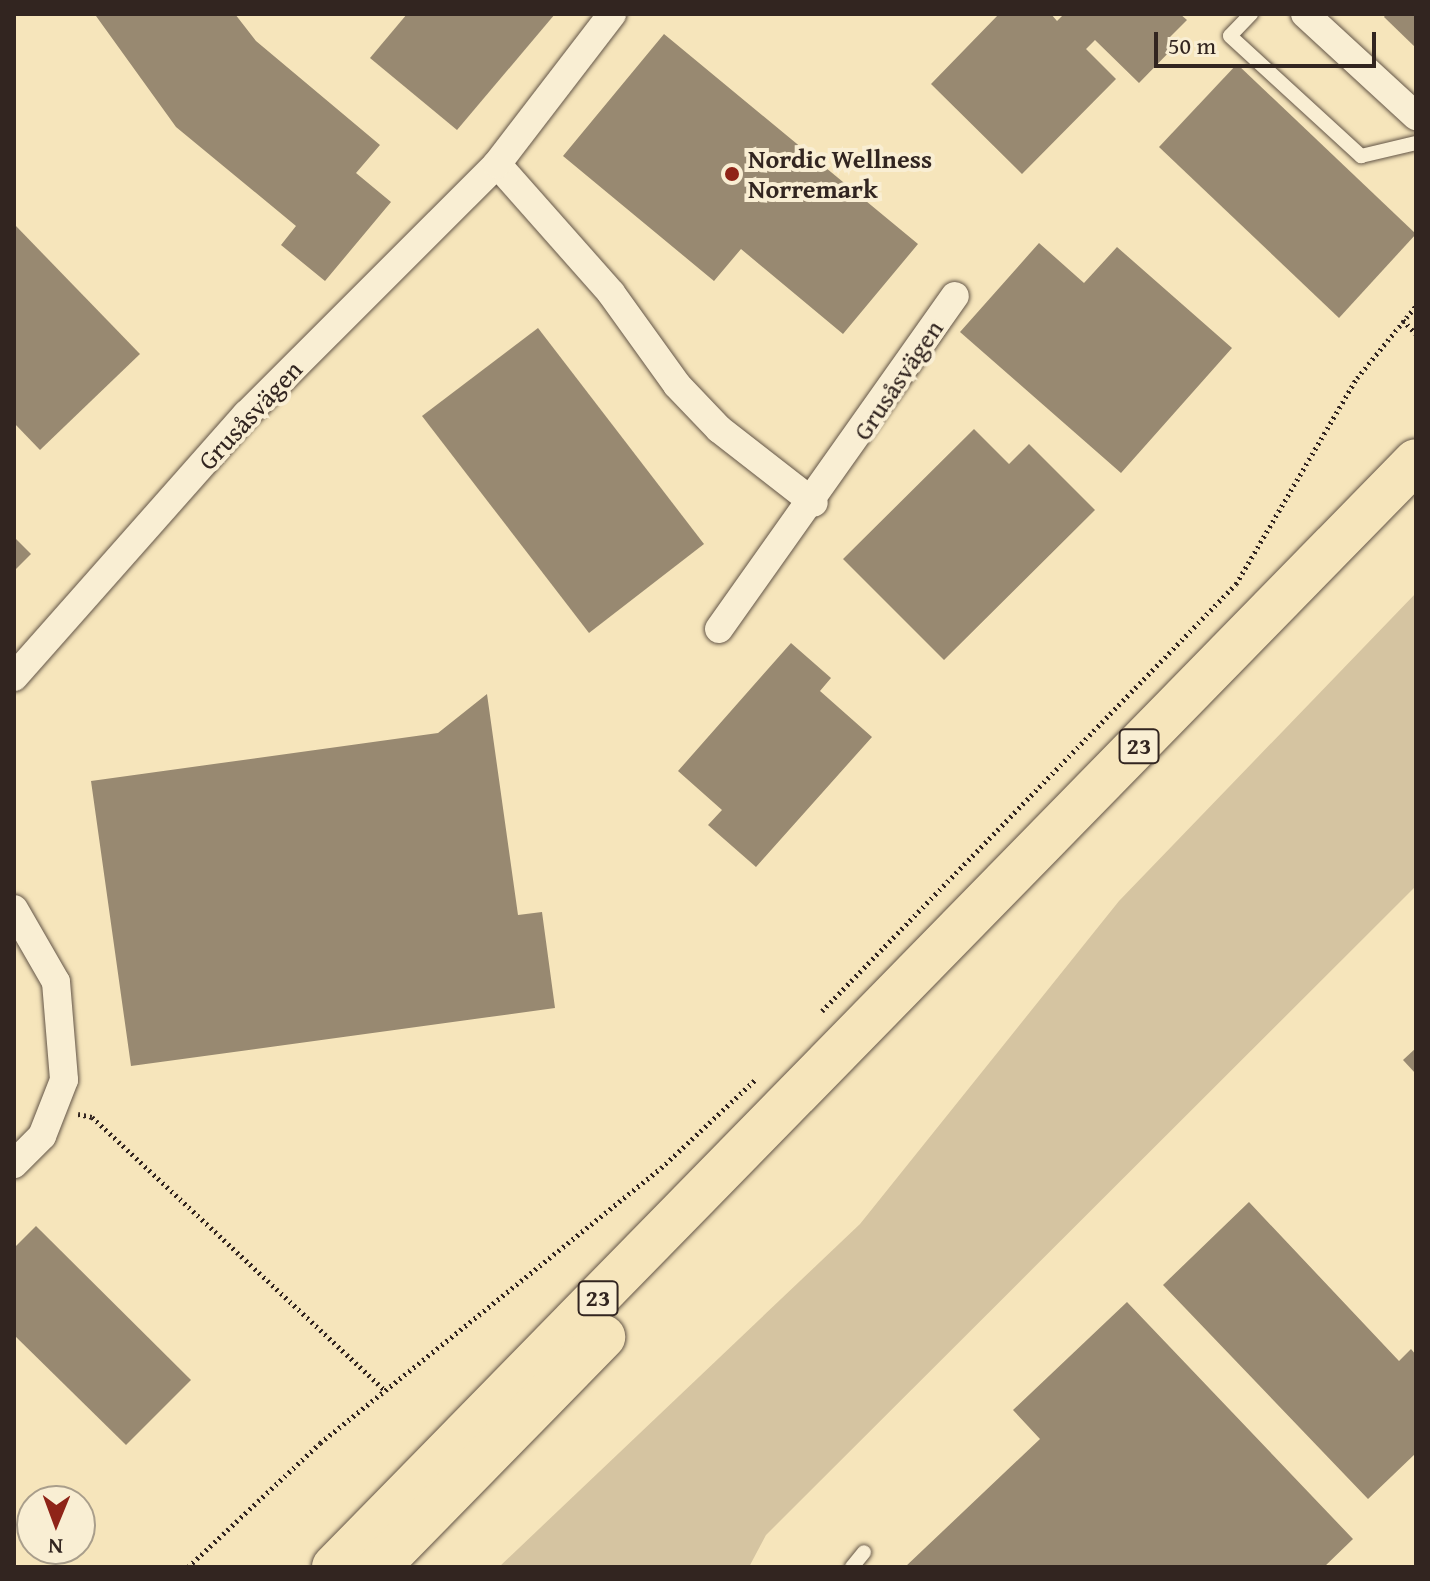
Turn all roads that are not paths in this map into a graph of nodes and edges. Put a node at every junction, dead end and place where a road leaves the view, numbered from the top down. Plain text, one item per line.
1 (612, 14) edge
2 (1251, 14) edge
3 (1305, 14) edge
4 (1416, 116) edge
5 (1416, 143) edge
6 (497, 164) junction
7 (955, 296) dead end
8 (1416, 461) edge
9 (814, 503) junction
10 (1416, 503) edge
11 (719, 629) dead end
12 (14, 677) edge
13 (14, 909) edge
14 (14, 1164) edge
15 (864, 1552) dead end
16 (334, 1567) edge
17 (378, 1567) edge
18 (852, 1567) edge

1 - 6 street, Grusåsvägen
2 - 5 lane
3 - 4 street
6 - 9 street
6 - 12 street, Grusåsvägen
7 - 9 street, Grusåsvägen
8 - 16 main road, 23
9 - 11 street, Grusåsvägen
10 - 17 main road, 23
13 - 14 street
15 - 18 lane

